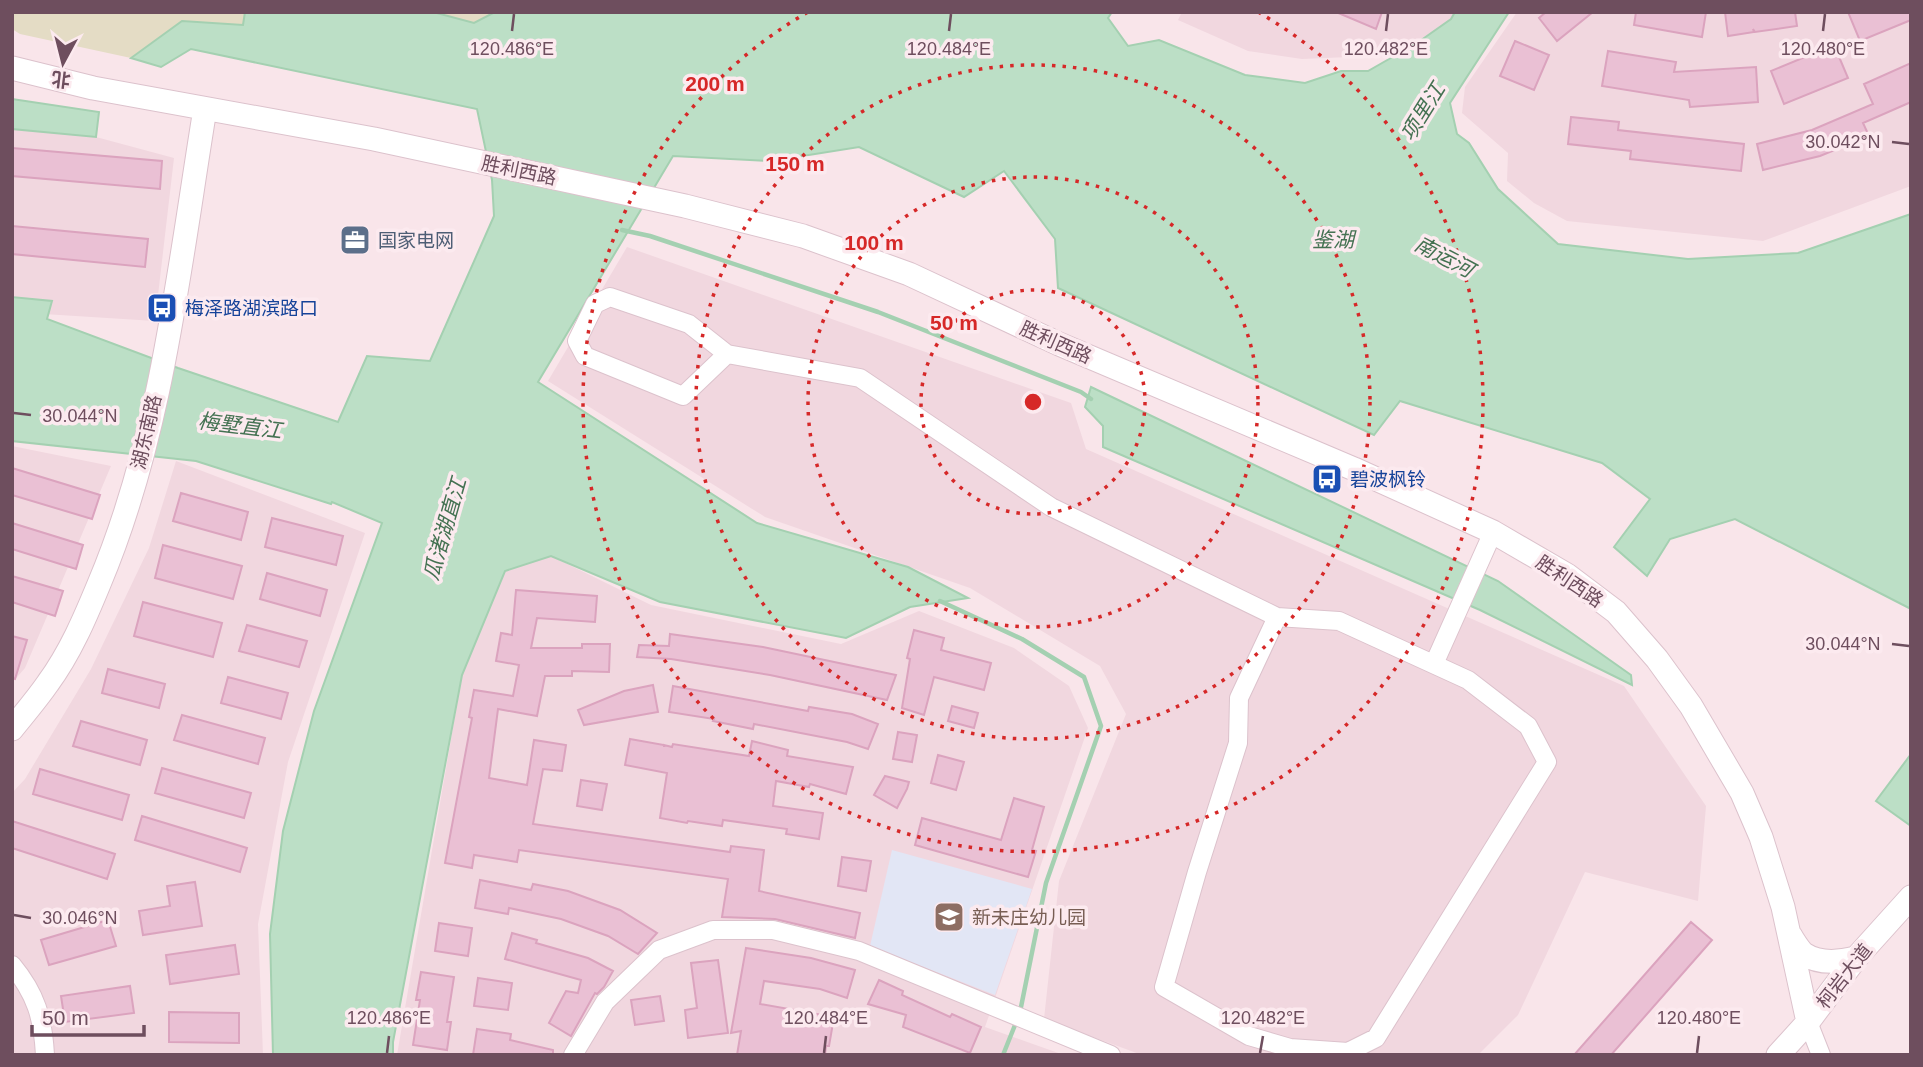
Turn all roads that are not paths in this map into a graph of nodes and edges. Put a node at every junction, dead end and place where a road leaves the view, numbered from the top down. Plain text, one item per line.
1 (12, 68) edge
2 (205, 109) junction
3 (727, 354) junction
4 (1493, 532) junction
5 (1277, 617) junction
6 (1434, 664) junction
7 (12, 729) edge
8 (1911, 897) edge
9 (1783, 906) junction
10 (1856, 958) junction
11 (12, 965) edge
12 (1808, 1022) junction
13 (1248, 1036) junction
14 (45, 1055) edge
15 (573, 1055) edge
16 (1111, 1055) edge
17 (1243, 1055) edge
18 (1778, 1055) edge
19 (1821, 1055) edge

1 - 2 street, 胜利西路
2 - 4 street, 胜利西路
2 - 7 street, 湖东南路
3 - 3 street
3 - 5 street
4 - 6 street
4 - 9 street, 胜利西路
5 - 6 street
5 - 13 street
6 - 13 street
8 - 10 street, 柯岩大道
9 - 10 street
9 - 12 street, 胜利西路
10 - 12 street, 柯岩大道
11 - 14 street
12 - 18 street, 柯岩大道
12 - 19 street
13 - 17 street
15 - 16 street

